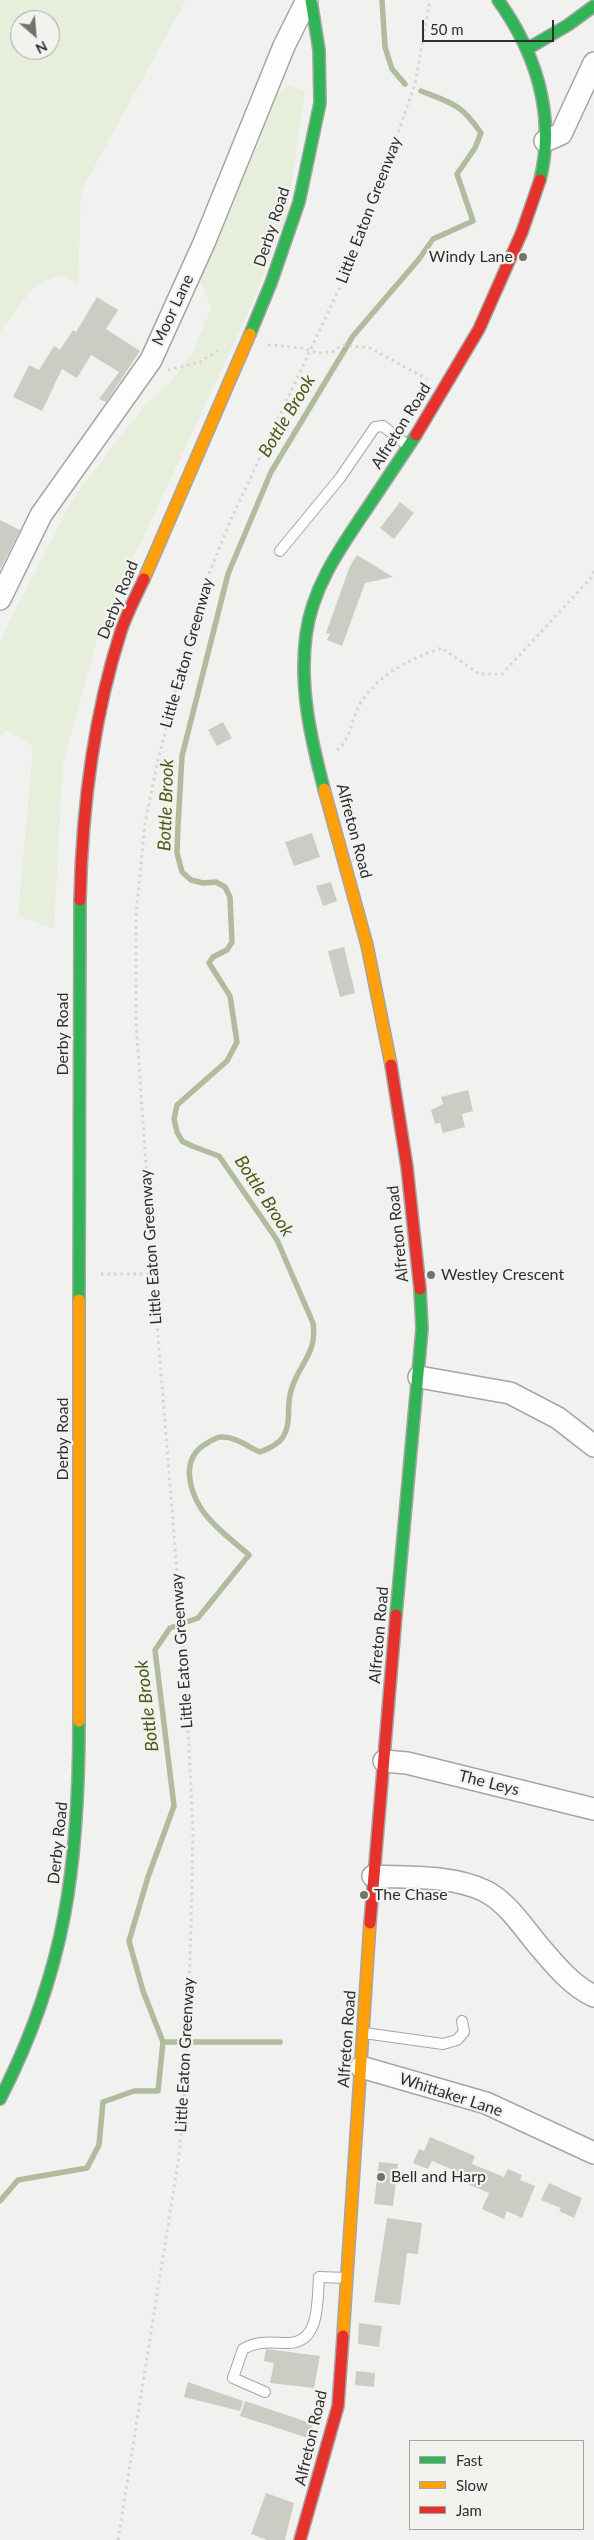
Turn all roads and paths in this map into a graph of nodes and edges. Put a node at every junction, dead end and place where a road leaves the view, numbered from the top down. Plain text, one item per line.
1 (309, 0) edge
2 (430, 0) edge
3 (498, 0) edge
4 (594, 6) edge
5 (527, 49) junction
6 (594, 62) edge
7 (545, 141) junction
8 (268, 345) dead end
9 (215, 351) dead end
10 (311, 351) junction
11 (181, 366) dead end
12 (444, 389) junction
13 (408, 446) junction
14 (280, 551) dead end
15 (594, 570) edge
16 (0, 599) edge
17 (317, 756) junction
18 (79, 1274) junction
19 (153, 1274) junction
20 (418, 1378) junction
21 (594, 1446) edge
22 (384, 1761) junction
23 (594, 1809) edge
24 (373, 1876) junction
25 (594, 1996) edge
26 (462, 2021) dead end
27 (363, 2032) junction
28 (361, 2068) junction
29 (0, 2099) edge
30 (594, 2154) edge
31 (347, 2278) junction
32 (265, 2392) dead end
33 (118, 2540) edge
34 (300, 2540) edge

1 - 16 street, Moor Lane
1 - 18 street, Derby Road
2 - 10 path, Little Eaton Greenway
3 - 5 street, Alfreton Road
4 - 5 street
5 - 7 street, Alfreton Road
6 - 7 street
7 - 12 street, Alfreton Road
8 - 10 path
9 - 11 path
10 - 12 path
10 - 19 path, Little Eaton Greenway
12 - 13 street, Alfreton Road
13 - 14 lane
13 - 17 street, Alfreton Road
15 - 17 path
17 - 20 street, Alfreton Road
18 - 19 path
18 - 29 street, Derby Road
19 - 33 path, Little Eaton Greenway
20 - 21 street
20 - 22 street, Alfreton Road
22 - 23 street, The Leys
22 - 24 street, Alfreton Road
24 - 25 street
24 - 27 street, Alfreton Road
26 - 27 lane
27 - 28 street, Alfreton Road
28 - 30 street, Whittaker Lane
28 - 31 street, Alfreton Road
31 - 32 lane
31 - 34 street, Alfreton Road

